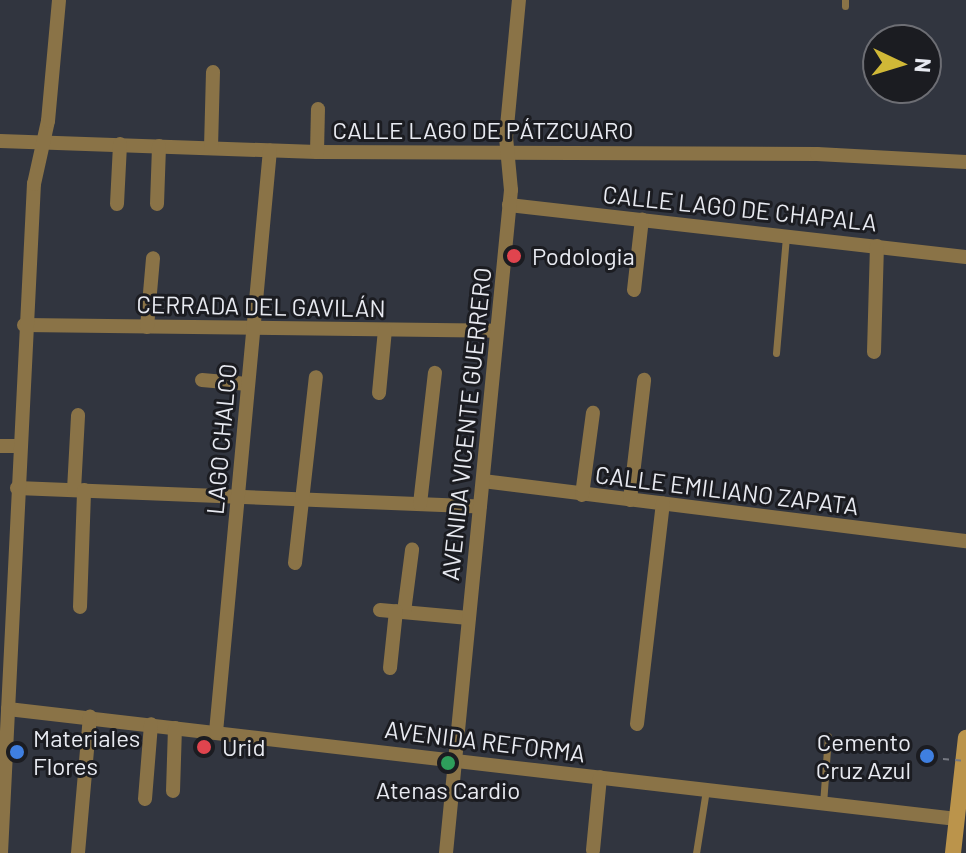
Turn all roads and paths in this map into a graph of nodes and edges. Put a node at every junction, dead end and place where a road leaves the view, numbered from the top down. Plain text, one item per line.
1 (59, 0) edge
2 (519, 0) edge
3 (213, 72) dead end
4 (318, 109) dead end
5 (0, 141) edge
6 (44, 141) junction
7 (120, 144) junction
8 (159, 146) junction
9 (211, 148) junction
10 (270, 150) junction
11 (506, 150) junction
12 (317, 152) junction
13 (966, 162) edge
14 (117, 204) dead end
15 (157, 204) dead end
16 (509, 205) junction
17 (642, 219) junction
18 (787, 235) junction
19 (877, 246) junction
20 (966, 257) edge
21 (153, 258) dead end
22 (634, 290) dead end
23 (24, 325) junction
24 (147, 327) junction
25 (254, 327) junction
26 (385, 330) junction
27 (496, 331) junction
28 (874, 352) dead end
29 (776, 353) dead end
30 (435, 373) dead end
31 (316, 377) dead end
32 (202, 380) dead end
33 (644, 380) dead end
34 (248, 384) junction
35 (379, 393) dead end
36 (593, 413) dead end
37 (78, 415) dead end
38 (0, 446) edge
39 (19, 446) junction
40 (483, 481) junction
41 (17, 488) junction
42 (79, 490) junction
43 (238, 495) junction
44 (582, 495) junction
45 (303, 498) junction
46 (630, 500) junction
47 (420, 504) junction
48 (663, 504) junction
49 (480, 507) junction
50 (966, 541) edge
51 (412, 550) dead end
52 (295, 563) dead end
53 (80, 607) dead end
54 (393, 611) junction
55 (469, 618) junction
56 (390, 668) dead end
57 (8, 709) junction
58 (90, 717) junction
59 (151, 724) junction
60 (637, 724) dead end
61 (175, 728) junction
62 (216, 732) junction
63 (828, 736) dead end
64 (966, 741) edge
65 (943, 759) dead end
66 (455, 760) junction
67 (966, 761) edge
68 (600, 777) junction
69 (706, 790) junction
70 (173, 791) dead end
71 (145, 799) dead end
72 (823, 804) junction
73 (957, 819) junction
74 (593, 850) dead end
75 (1, 853) edge
76 (78, 853) edge
77 (446, 853) edge
78 (696, 853) edge
79 (953, 853) edge

1 - 6 street
2 - 11 street, AVENIDA VICENTE GUERRERO
3 - 9 street
4 - 12 street
5 - 6 street, CALLE LAGO DE PÁTZCUARO
6 - 7 street, CALLE LAGO DE PÁTZCUARO
6 - 23 street
7 - 8 street, CALLE LAGO DE PÁTZCUARO
7 - 14 street
8 - 9 street, CALLE LAGO DE PÁTZCUARO
8 - 15 street
9 - 10 street, CALLE LAGO DE PÁTZCUARO
10 - 12 street, CALLE LAGO DE PÁTZCUARO
10 - 25 street, LAGO CHALCO
11 - 12 street, CALLE LAGO DE PÁTZCUARO
11 - 13 street, CALLE LAGO DE PÁTZCUARO
11 - 16 street, AVENIDA VICENTE GUERRERO
16 - 17 street, CALLE LAGO DE CHAPALA
16 - 27 street, AVENIDA VICENTE GUERRERO
17 - 18 street, CALLE LAGO DE CHAPALA
17 - 22 street
18 - 19 street, CALLE LAGO DE CHAPALA
18 - 29 lane
19 - 20 street, CALLE LAGO DE CHAPALA
19 - 28 street
21 - 24 street
23 - 24 street, CERRADA DEL GAVILÁN
23 - 39 street
24 - 25 street, CERRADA DEL GAVILÁN
25 - 26 street, CERRADA DEL GAVILÁN
25 - 34 street, LAGO CHALCO
26 - 27 street, CERRADA DEL GAVILÁN
26 - 35 street
27 - 40 street, AVENIDA VICENTE GUERRERO
30 - 47 street
31 - 45 street
32 - 34 street
33 - 46 street
34 - 43 street, LAGO CHALCO
36 - 44 street
37 - 42 street
38 - 39 street
39 - 41 street
40 - 44 street, CALLE EMILIANO ZAPATA
40 - 49 street, AVENIDA VICENTE GUERRERO
41 - 42 street
41 - 57 street
42 - 43 street
42 - 53 street
43 - 45 street
43 - 62 street, LAGO CHALCO
44 - 46 street, CALLE EMILIANO ZAPATA
45 - 47 street
45 - 52 street
46 - 48 street, CALLE EMILIANO ZAPATA
47 - 49 street
48 - 50 street, CALLE EMILIANO ZAPATA
48 - 60 street
49 - 55 street, AVENIDA VICENTE GUERRERO
51 - 54 street
54 - 55 street
54 - 56 street
55 - 66 street, AVENIDA VICENTE GUERRERO
57 - 58 street, AVENIDA REFORMA
57 - 75 street
58 - 59 street, AVENIDA REFORMA
58 - 76 street
59 - 61 street, AVENIDA REFORMA
59 - 71 street
61 - 62 street, AVENIDA REFORMA
61 - 70 street
62 - 66 street, AVENIDA REFORMA
63 - 72 lane
64 - 73 main road
65 - 67 path, bridge
66 - 68 street, AVENIDA REFORMA
66 - 77 street, AVENIDA VICENTE GUERRERO
68 - 69 street, AVENIDA REFORMA
68 - 74 street
69 - 72 street, AVENIDA REFORMA
69 - 78 lane
72 - 73 street, AVENIDA REFORMA
73 - 79 main road

